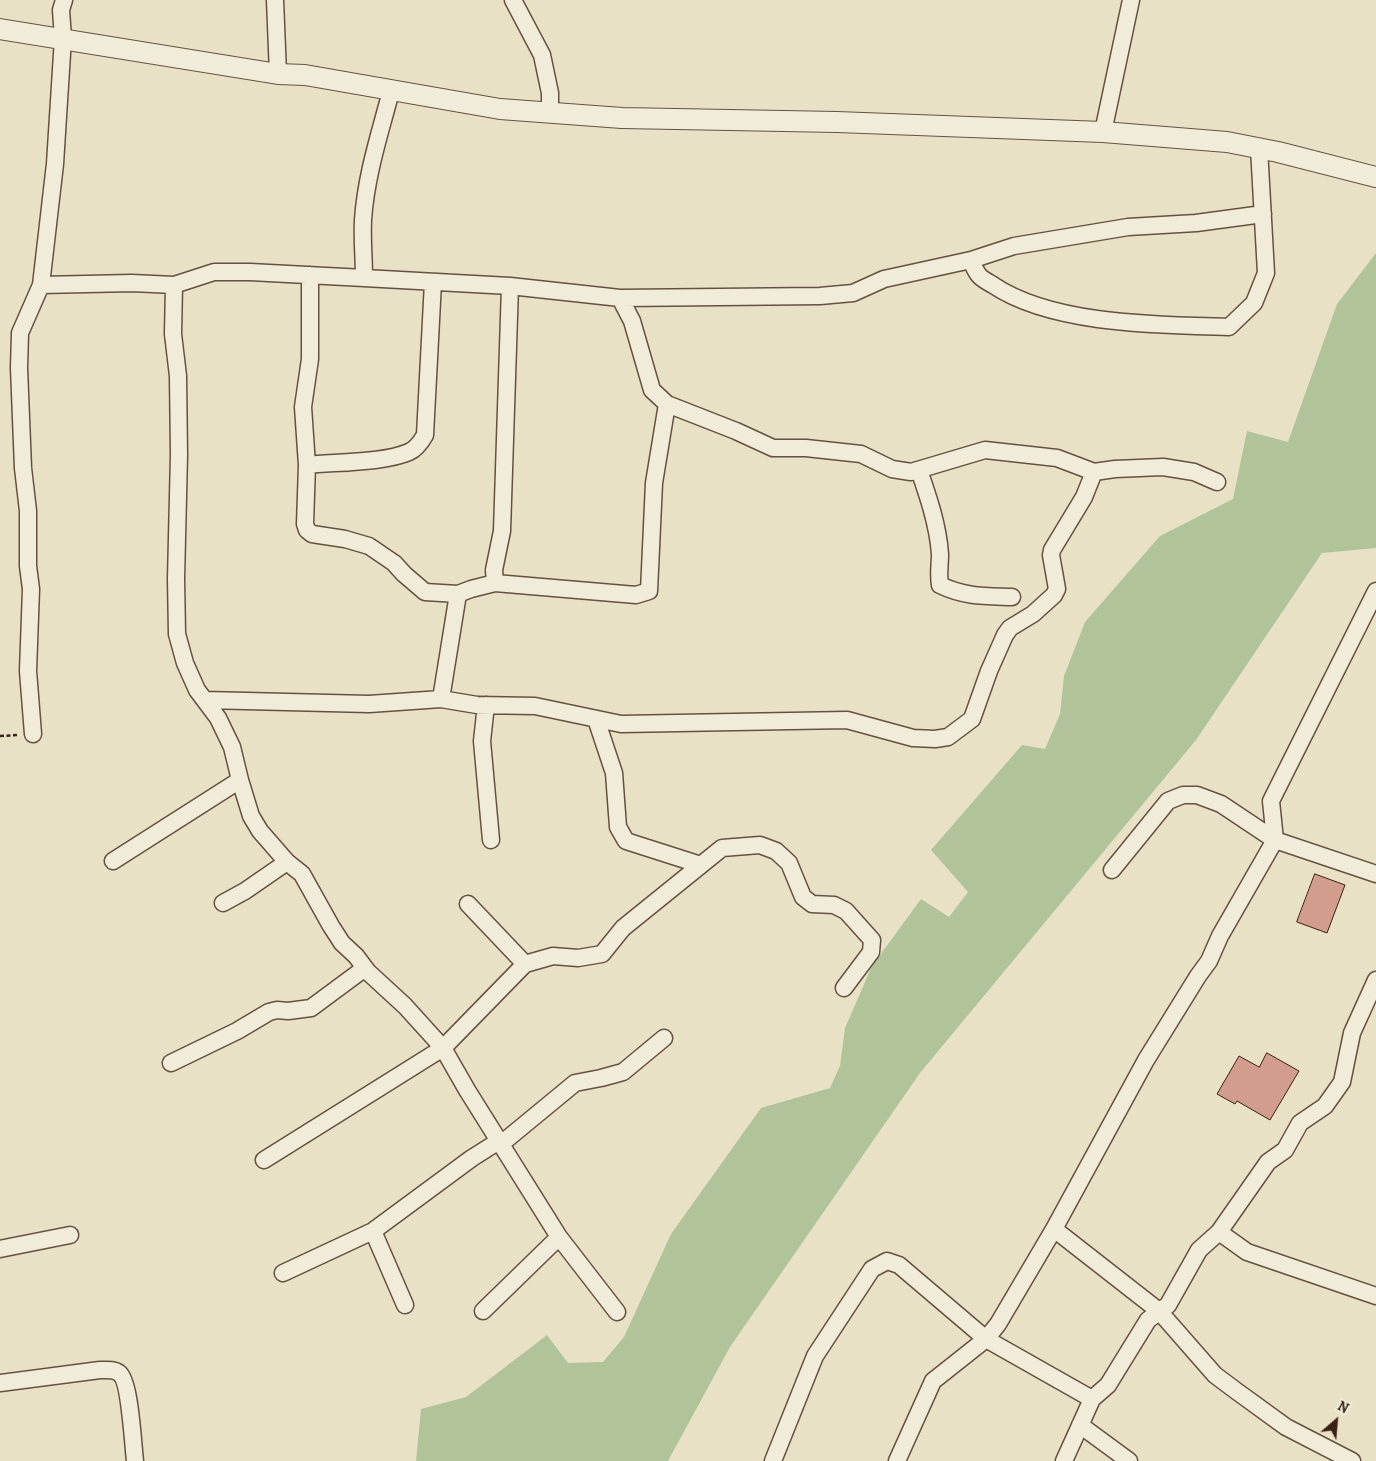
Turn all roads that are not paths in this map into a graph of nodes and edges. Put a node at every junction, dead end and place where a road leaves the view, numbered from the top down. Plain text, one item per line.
1 (64, 0) edge
2 (275, 0) edge
3 (513, 0) edge
4 (1131, 0) edge
5 (0, 29) edge
6 (63, 38) junction
7 (278, 74) junction
8 (391, 91) junction
9 (550, 113) junction
10 (1103, 132) junction
11 (1259, 148) junction
12 (1376, 177) edge
13 (1263, 214) junction
14 (971, 260) junction
15 (310, 275) junction
16 (364, 278) junction
17 (433, 282) junction
18 (41, 285) junction
19 (174, 285) junction
20 (510, 286) junction
21 (620, 298) junction
22 (667, 404) junction
23 (307, 464) junction
24 (919, 470) junction
25 (1094, 472) junction
26 (1217, 482) dead end
27 (495, 583) junction
28 (1376, 591) edge
29 (458, 594) junction
30 (1012, 597) dead end
31 (441, 699) junction
32 (205, 700) junction
33 (486, 705) junction
34 (596, 719) junction
35 (33, 734) dead end
36 (240, 780) junction
37 (491, 840) dead end
38 (1275, 840) junction
39 (113, 861) dead end
40 (287, 862) junction
41 (701, 865) junction
42 (1112, 870) dead end
43 (1376, 874) edge
44 (223, 903) dead end
45 (468, 904) dead end
46 (525, 964) junction
47 (365, 968) junction
48 (1376, 980) edge
49 (844, 988) dead end
50 (664, 1038) dead end
51 (443, 1048) junction
52 (172, 1063) dead end
53 (500, 1142) junction
54 (264, 1160) dead end
55 (1054, 1229) junction
56 (373, 1231) junction
57 (1219, 1232) junction
58 (70, 1235) dead end
59 (559, 1237) junction
60 (0, 1249) edge
61 (283, 1273) dead end
62 (1376, 1296) edge
63 (405, 1305) dead end
64 (483, 1311) dead end
65 (617, 1312) dead end
66 (1160, 1312) junction
67 (986, 1339) junction
68 (0, 1383) edge
69 (1092, 1399) junction
70 (1080, 1425) junction
71 (135, 1461) edge
72 (773, 1461) edge
73 (897, 1461) edge
74 (1064, 1461) edge
75 (1129, 1461) edge
76 (1352, 1461) edge

1 - 6 street
2 - 7 street
3 - 9 street
4 - 10 street
5 - 6 street
6 - 7 street
6 - 18 street
7 - 8 street
8 - 9 street
8 - 16 street
9 - 10 street
10 - 11 street
11 - 12 street
11 - 13 street
13 - 14 street
13 - 14 street
14 - 21 street
15 - 16 street
15 - 19 street
15 - 23 street
16 - 17 street
17 - 20 street
17 - 23 street
18 - 19 street
18 - 35 street
19 - 32 street
20 - 21 street
20 - 27 street
21 - 22 street
22 - 24 street
22 - 27 street
23 - 29 street
24 - 25 street
24 - 30 street
25 - 26 street
25 - 34 street
27 - 29 street
28 - 38 street
29 - 31 street
31 - 32 street
31 - 33 street
32 - 36 street
33 - 34 street
33 - 37 street
34 - 41 street
36 - 39 street
36 - 40 street
38 - 42 street
38 - 43 street
38 - 55 street
40 - 44 street
40 - 47 street
41 - 46 street
41 - 49 street
45 - 46 street
46 - 51 street
47 - 51 street
47 - 52 street
48 - 57 street
50 - 53 street
51 - 53 street
51 - 54 street
53 - 56 street
53 - 59 street
55 - 66 street
55 - 67 street
56 - 61 street
56 - 63 street
57 - 62 street
57 - 66 street
58 - 60 street
59 - 64 street
59 - 65 street
66 - 69 street
66 - 76 street
67 - 69 street
67 - 72 street
67 - 73 street
68 - 71 street
69 - 70 street
70 - 74 street
70 - 75 street

